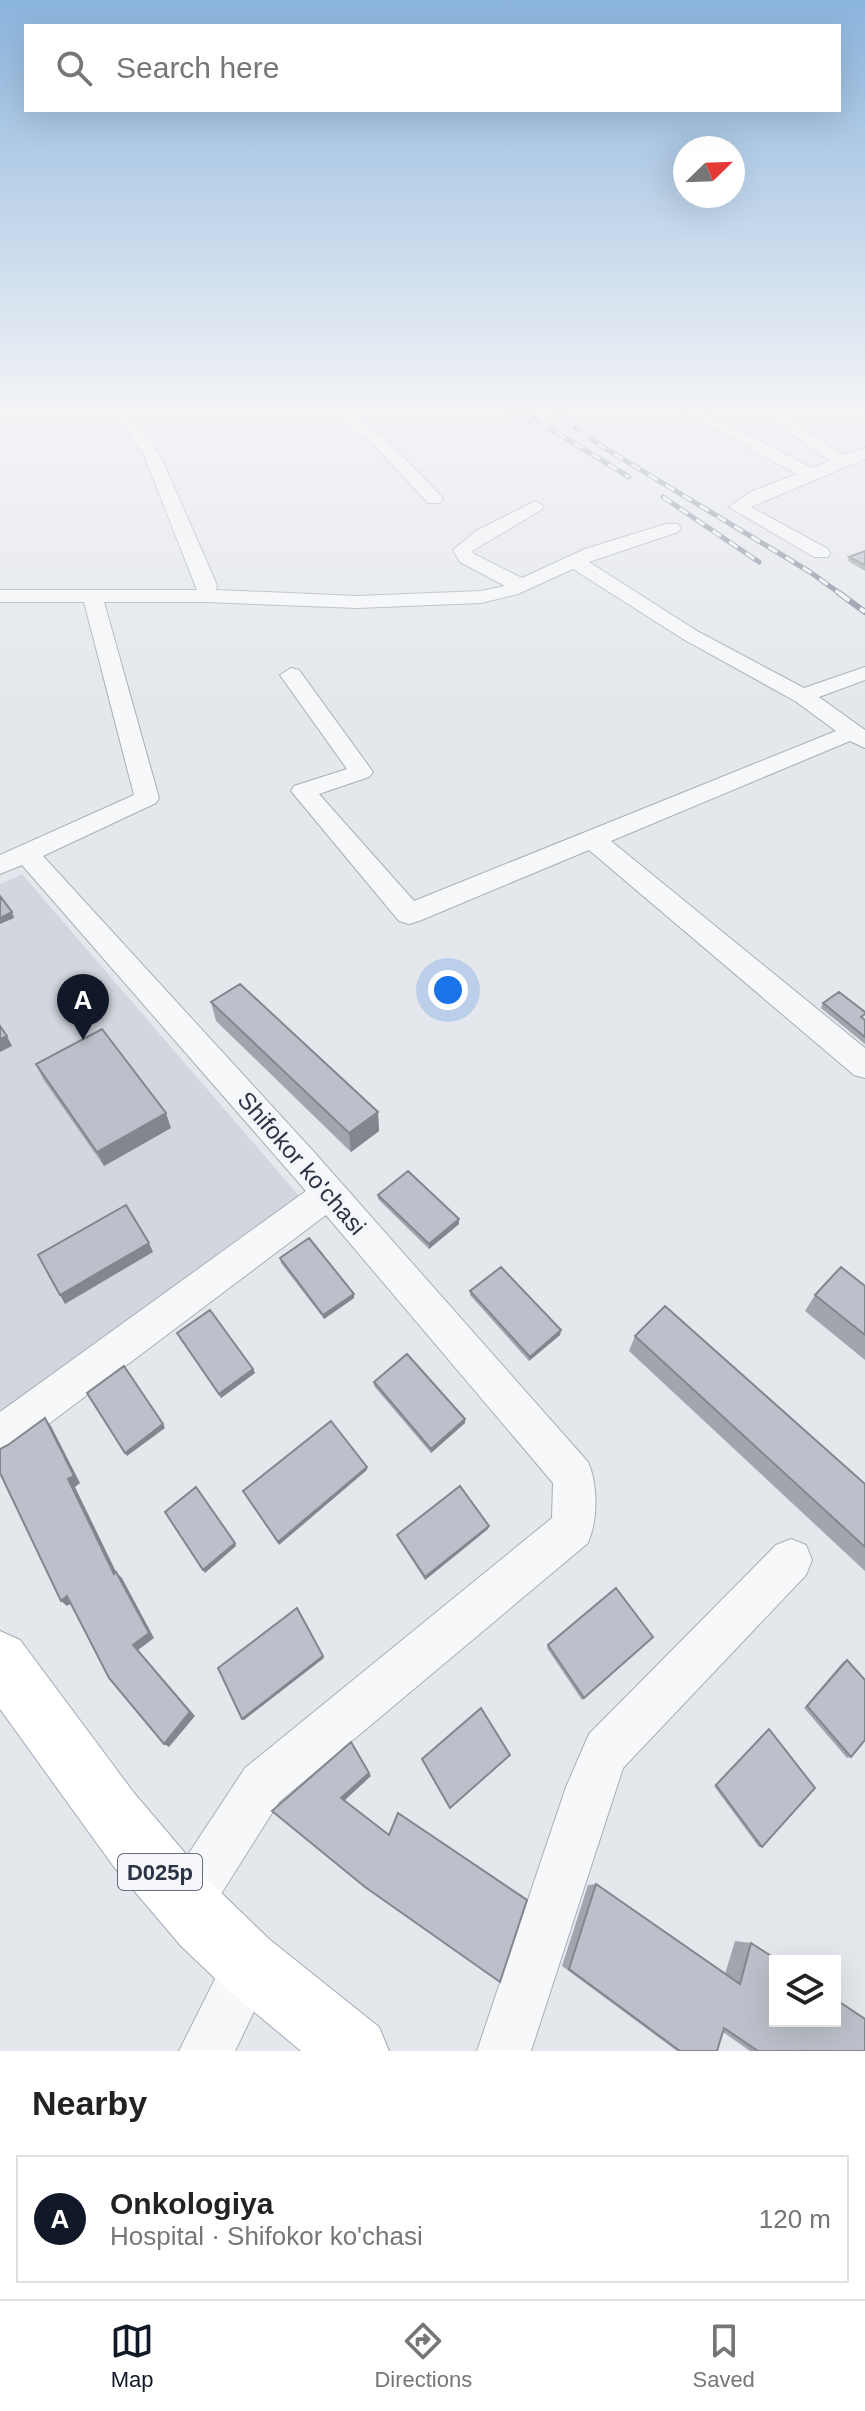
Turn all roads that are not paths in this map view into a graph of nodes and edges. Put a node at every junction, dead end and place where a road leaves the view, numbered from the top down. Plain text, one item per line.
1 (173, 504) edge
2 (745, 504) edge
3 (535, 506) dead end
4 (672, 528) dead end
5 (821, 553) dead end
6 (576, 562) junction
7 (522, 585) junction
8 (92, 595) junction
9 (0, 596) edge
10 (206, 596) junction
11 (865, 673) edge
12 (291, 675) dead end
13 (803, 696) junction
14 (859, 737) edge
15 (592, 839) junction
16 (13, 859) edge
17 (865, 1066) edge
18 (329, 1193) junction
19 (0, 1436) edge
20 (791, 1560) dead end
21 (0, 1660) edge
22 (186, 1903) junction
23 (250, 1966) junction
24 (206, 2051) edge
25 (355, 2051) edge
26 (504, 2051) edge

1 - 10 street
2 - 5 street
3 - 7 street
4 - 6 street
6 - 7 street
6 - 13 street
7 - 10 street
8 - 9 street
8 - 10 street
8 - 16 street
11 - 13 street
12 - 15 street
13 - 14 street
14 - 15 street
15 - 17 street
16 - 18 street, Shifokor ko'chasi
18 - 19 street
18 - 22 street, Shifokor ko'chasi
20 - 26 street
21 - 22 main road, D025p
22 - 23 main road, D025p
23 - 24 street
23 - 25 main road, D025p

